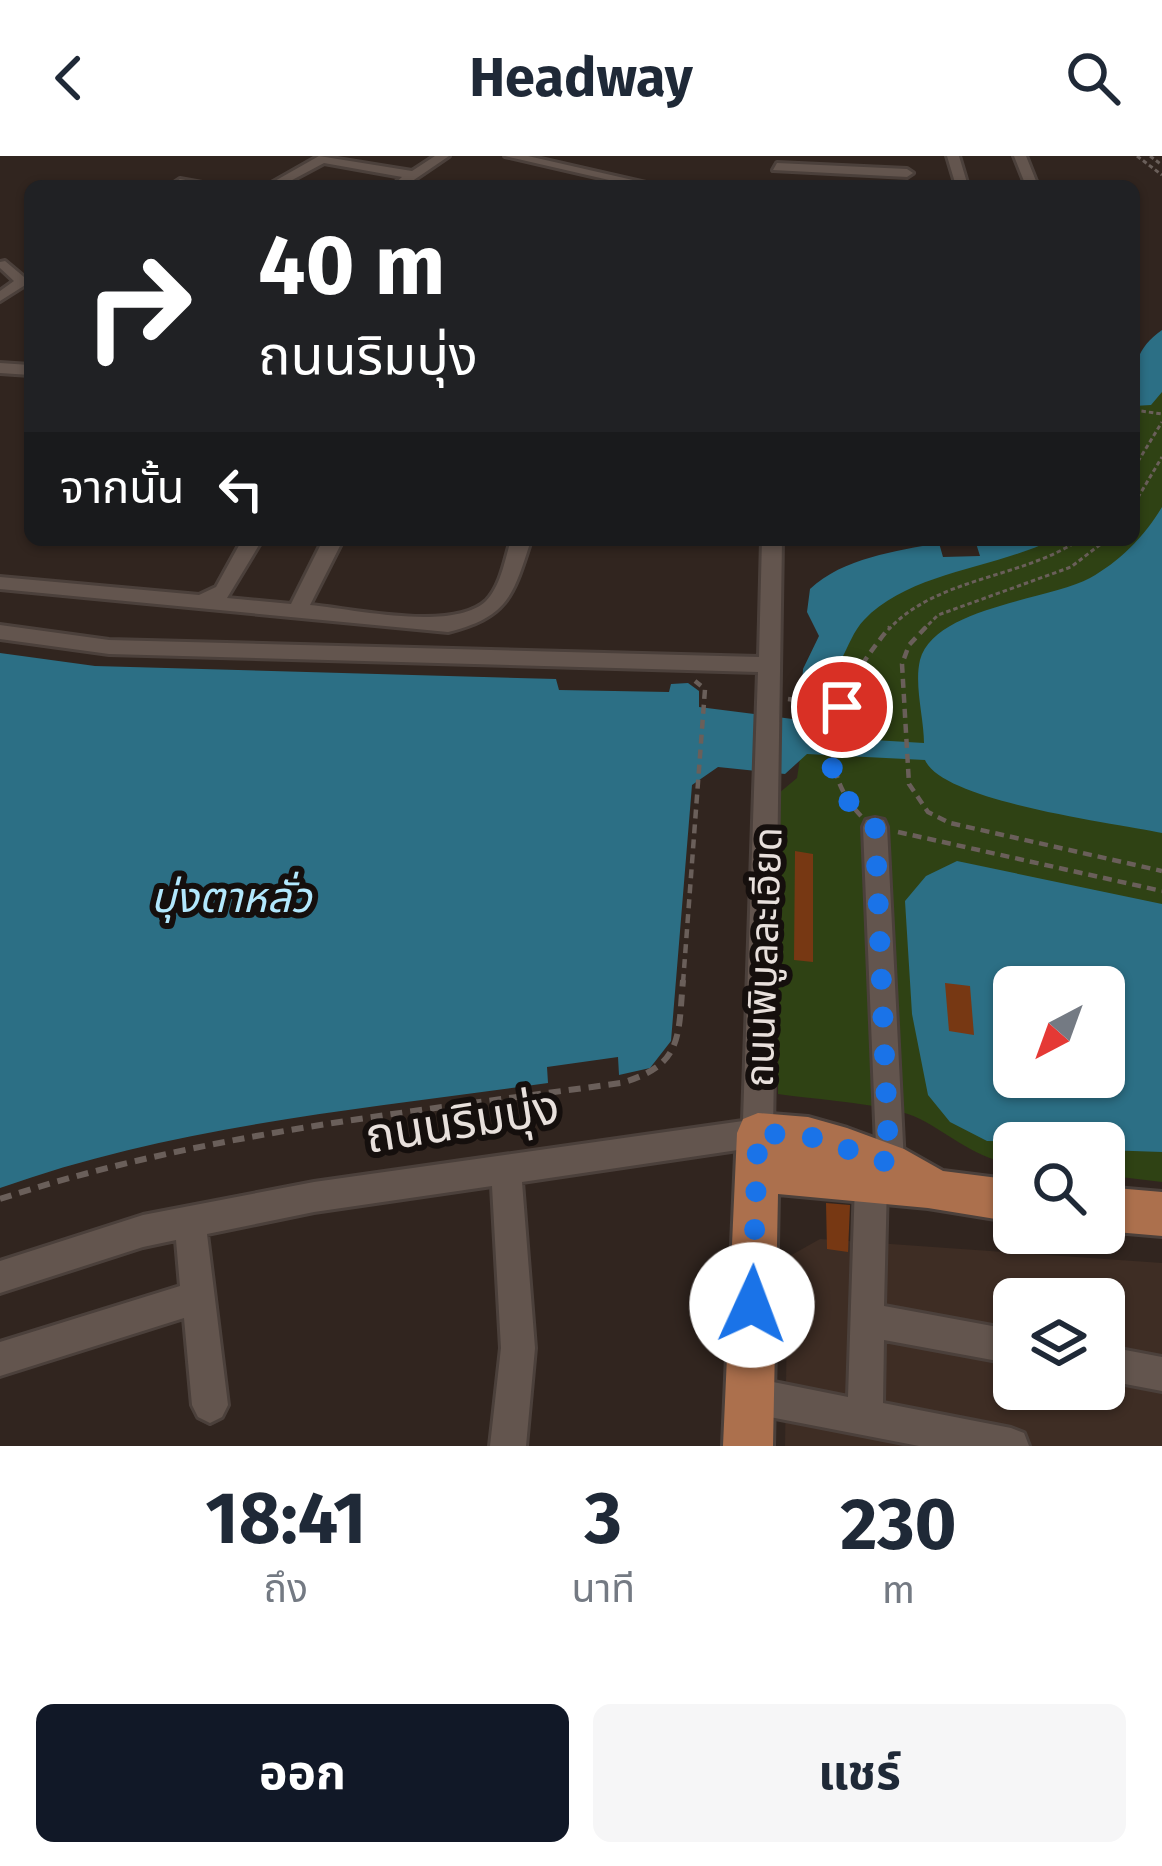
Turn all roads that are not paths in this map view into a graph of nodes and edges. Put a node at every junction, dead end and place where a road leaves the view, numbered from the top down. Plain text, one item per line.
1 (442, 156) edge
2 (512, 156) edge
3 (904, 156) edge
4 (777, 161) edge
5 (375, 169) junction
6 (413, 176) junction
7 (361, 177) dead end
8 (283, 180) edge
9 (407, 180) edge
10 (624, 180) edge
11 (909, 180) edge
12 (5, 265) dead end
13 (0, 297) edge
14 (249, 546) edge
15 (330, 546) edge
16 (519, 546) edge
17 (772, 546) edge
18 (0, 583) edge
19 (204, 601) junction
20 (297, 611) junction
21 (0, 632) edge
22 (770, 665) junction
23 (875, 827) road end
24 (756, 1152) junction
25 (506, 1168) junction
26 (880, 1173) junction
27 (993, 1198) edge
28 (1125, 1211) edge
29 (1162, 1214) edge
30 (190, 1222) junction
31 (0, 1277) edge
32 (198, 1297) junction
33 (868, 1320) junction
34 (993, 1343) edge
35 (0, 1359) edge
36 (1125, 1367) edge
37 (1162, 1374) edge
38 (749, 1395) junction
39 (210, 1405) dead end
40 (865, 1414) junction
41 (508, 1446) edge
42 (748, 1446) edge
43 (1011, 1446) edge

1 - 6 street
2 - 10 street
3 - 11 street
4 - 11 street
5 - 6 street
5 - 7 street
5 - 8 street
6 - 9 street
12 - 13 street
14 - 19 street
15 - 20 street
16 - 20 street
17 - 22 street, ถนนพิบูลละเอียด
18 - 19 street
19 - 20 street
21 - 22 street
22 - 24 street, ถนนพิบูลละเอียด
23 - 26 street
24 - 25 street, ถนนริมบุ่ง
24 - 26 main road, ถนนริมบุ่ง
24 - 38 main road, ถนนพิบูลละเอียด
25 - 30 street, ถนนริมบุ่ง
25 - 41 street
26 - 27 main road, ถนนริมบุ่ง
26 - 33 street
28 - 29 main road
30 - 31 street, ถนนริมบุ่ง
30 - 32 street
32 - 35 street
32 - 39 street
33 - 34 street
33 - 40 street
36 - 37 street
38 - 40 street
38 - 42 main road, ถนนพิบูลละเอียด
40 - 43 street

